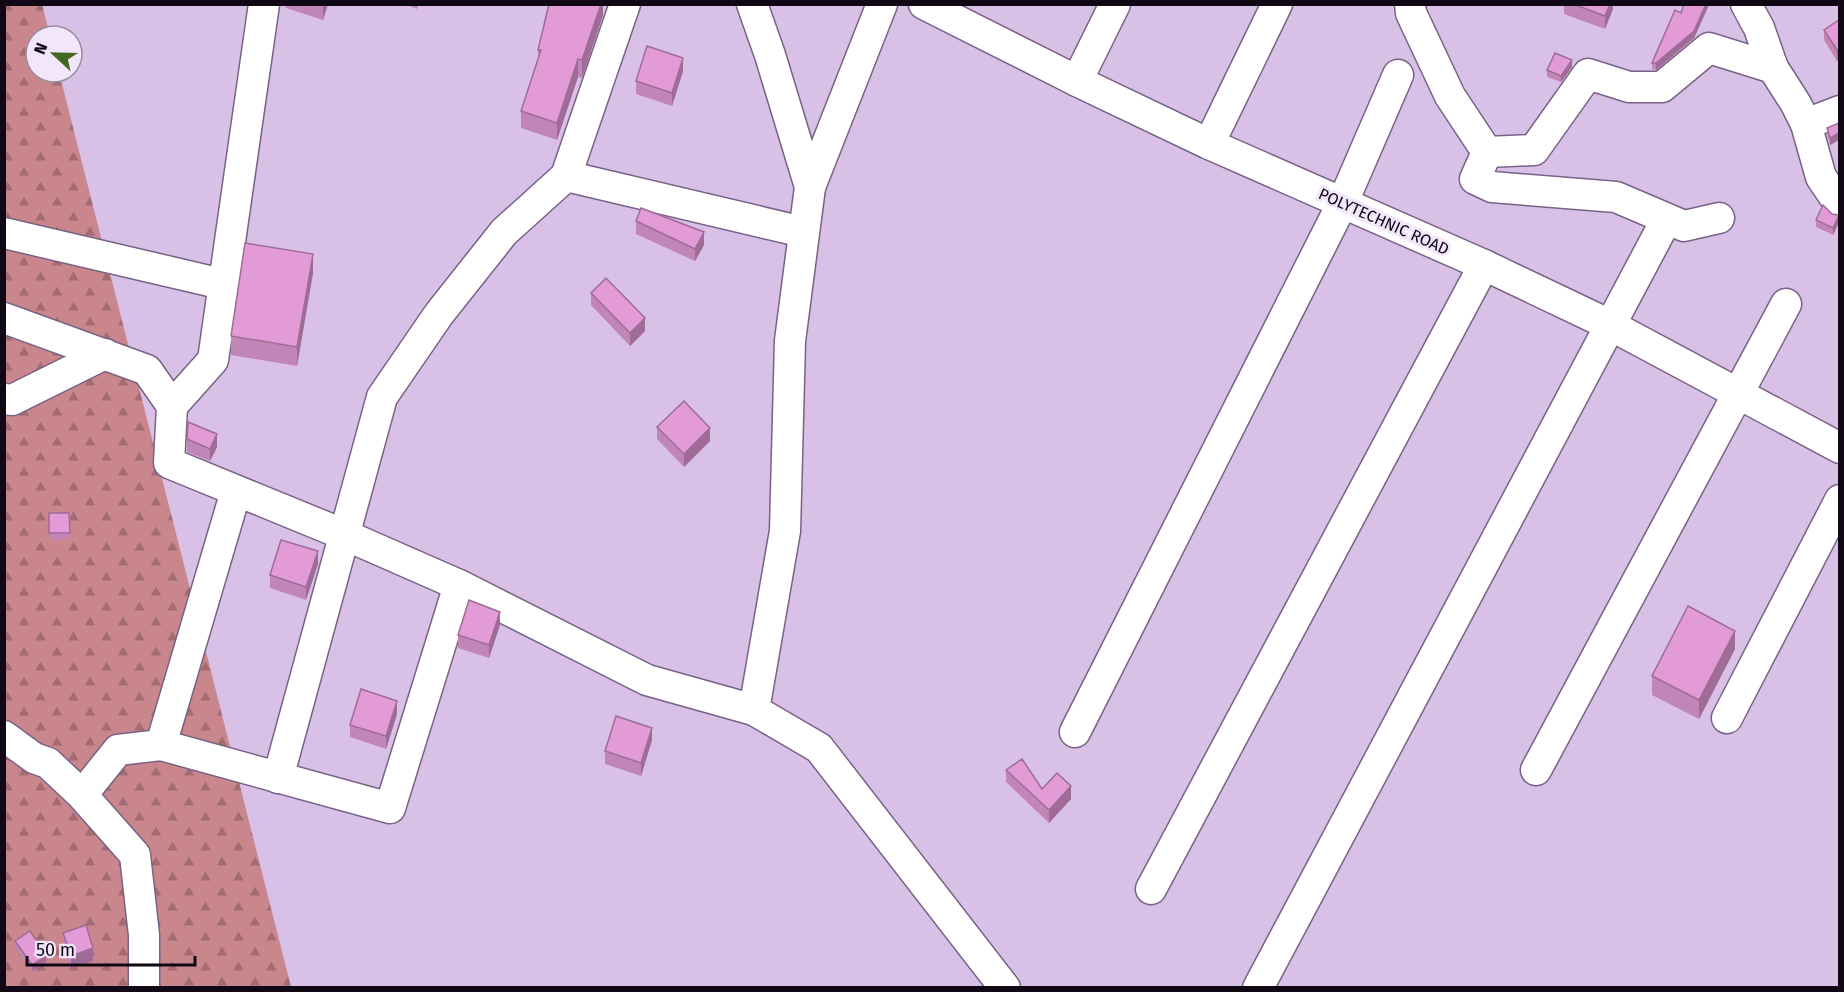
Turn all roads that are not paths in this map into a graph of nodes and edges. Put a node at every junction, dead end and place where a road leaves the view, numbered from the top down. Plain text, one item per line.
1 (264, 4) edge
2 (625, 4) edge
3 (752, 4) edge
4 (882, 4) edge
5 (924, 4) edge
6 (1115, 4) edge
7 (1277, 4) edge
8 (1410, 4) edge
9 (1746, 4) edge
10 (1773, 68) junction
11 (1398, 75) dead end
12 (1077, 81) junction
13 (1839, 111) edge
14 (1806, 124) junction
15 (1209, 144) junction
16 (1487, 152) junction
17 (566, 176) junction
18 (810, 188) junction
19 (1343, 202) junction
20 (1839, 205) edge
21 (1719, 218) dead end
22 (1663, 226) dead end
23 (803, 232) junction
24 (6, 236) edge
25 (1484, 265) junction
26 (222, 284) junction
27 (1786, 304) dead end
28 (4, 318) edge
29 (1610, 325) junction
30 (105, 354) junction
31 (1739, 394) junction
32 (4, 399) edge
33 (172, 406) junction
34 (1839, 448) edge
35 (236, 491) junction
36 (1839, 500) edge
37 (345, 535) junction
38 (459, 585) junction
39 (754, 710) junction
40 (1727, 718) dead end
41 (1075, 732) dead end
42 (4, 736) edge
43 (161, 745) junction
44 (1536, 770) dead end
45 (279, 778) junction
46 (82, 795) junction
47 (1151, 889) dead end
48 (144, 987) edge
49 (1005, 987) edge
50 (1258, 987) edge

1 - 26 street
2 - 17 street
3 - 18 street
4 - 18 street
5 - 12 street, POLYTECHNIC ROAD
6 - 12 street
7 - 15 street
8 - 16 street
9 - 10 street
10 - 14 street
10 - 16 street
11 - 19 street
12 - 15 street, POLYTECHNIC ROAD
13 - 14 street
14 - 20 street
15 - 19 street, POLYTECHNIC ROAD
16 - 21 street
17 - 23 street
17 - 37 street
18 - 23 street
19 - 25 street, POLYTECHNIC ROAD
19 - 41 street
22 - 29 street
23 - 39 street
24 - 26 street
25 - 29 street, POLYTECHNIC ROAD
25 - 47 street
26 - 33 street
27 - 31 street
28 - 30 street
29 - 31 street, POLYTECHNIC ROAD
29 - 50 street
30 - 32 street
30 - 33 street
31 - 34 street, POLYTECHNIC ROAD
31 - 44 street
33 - 35 street
35 - 37 street
35 - 43 street
36 - 40 street
37 - 38 street
37 - 45 street
38 - 39 street
38 - 45 street
39 - 49 street
42 - 46 street
43 - 45 street
43 - 46 street
46 - 48 street

